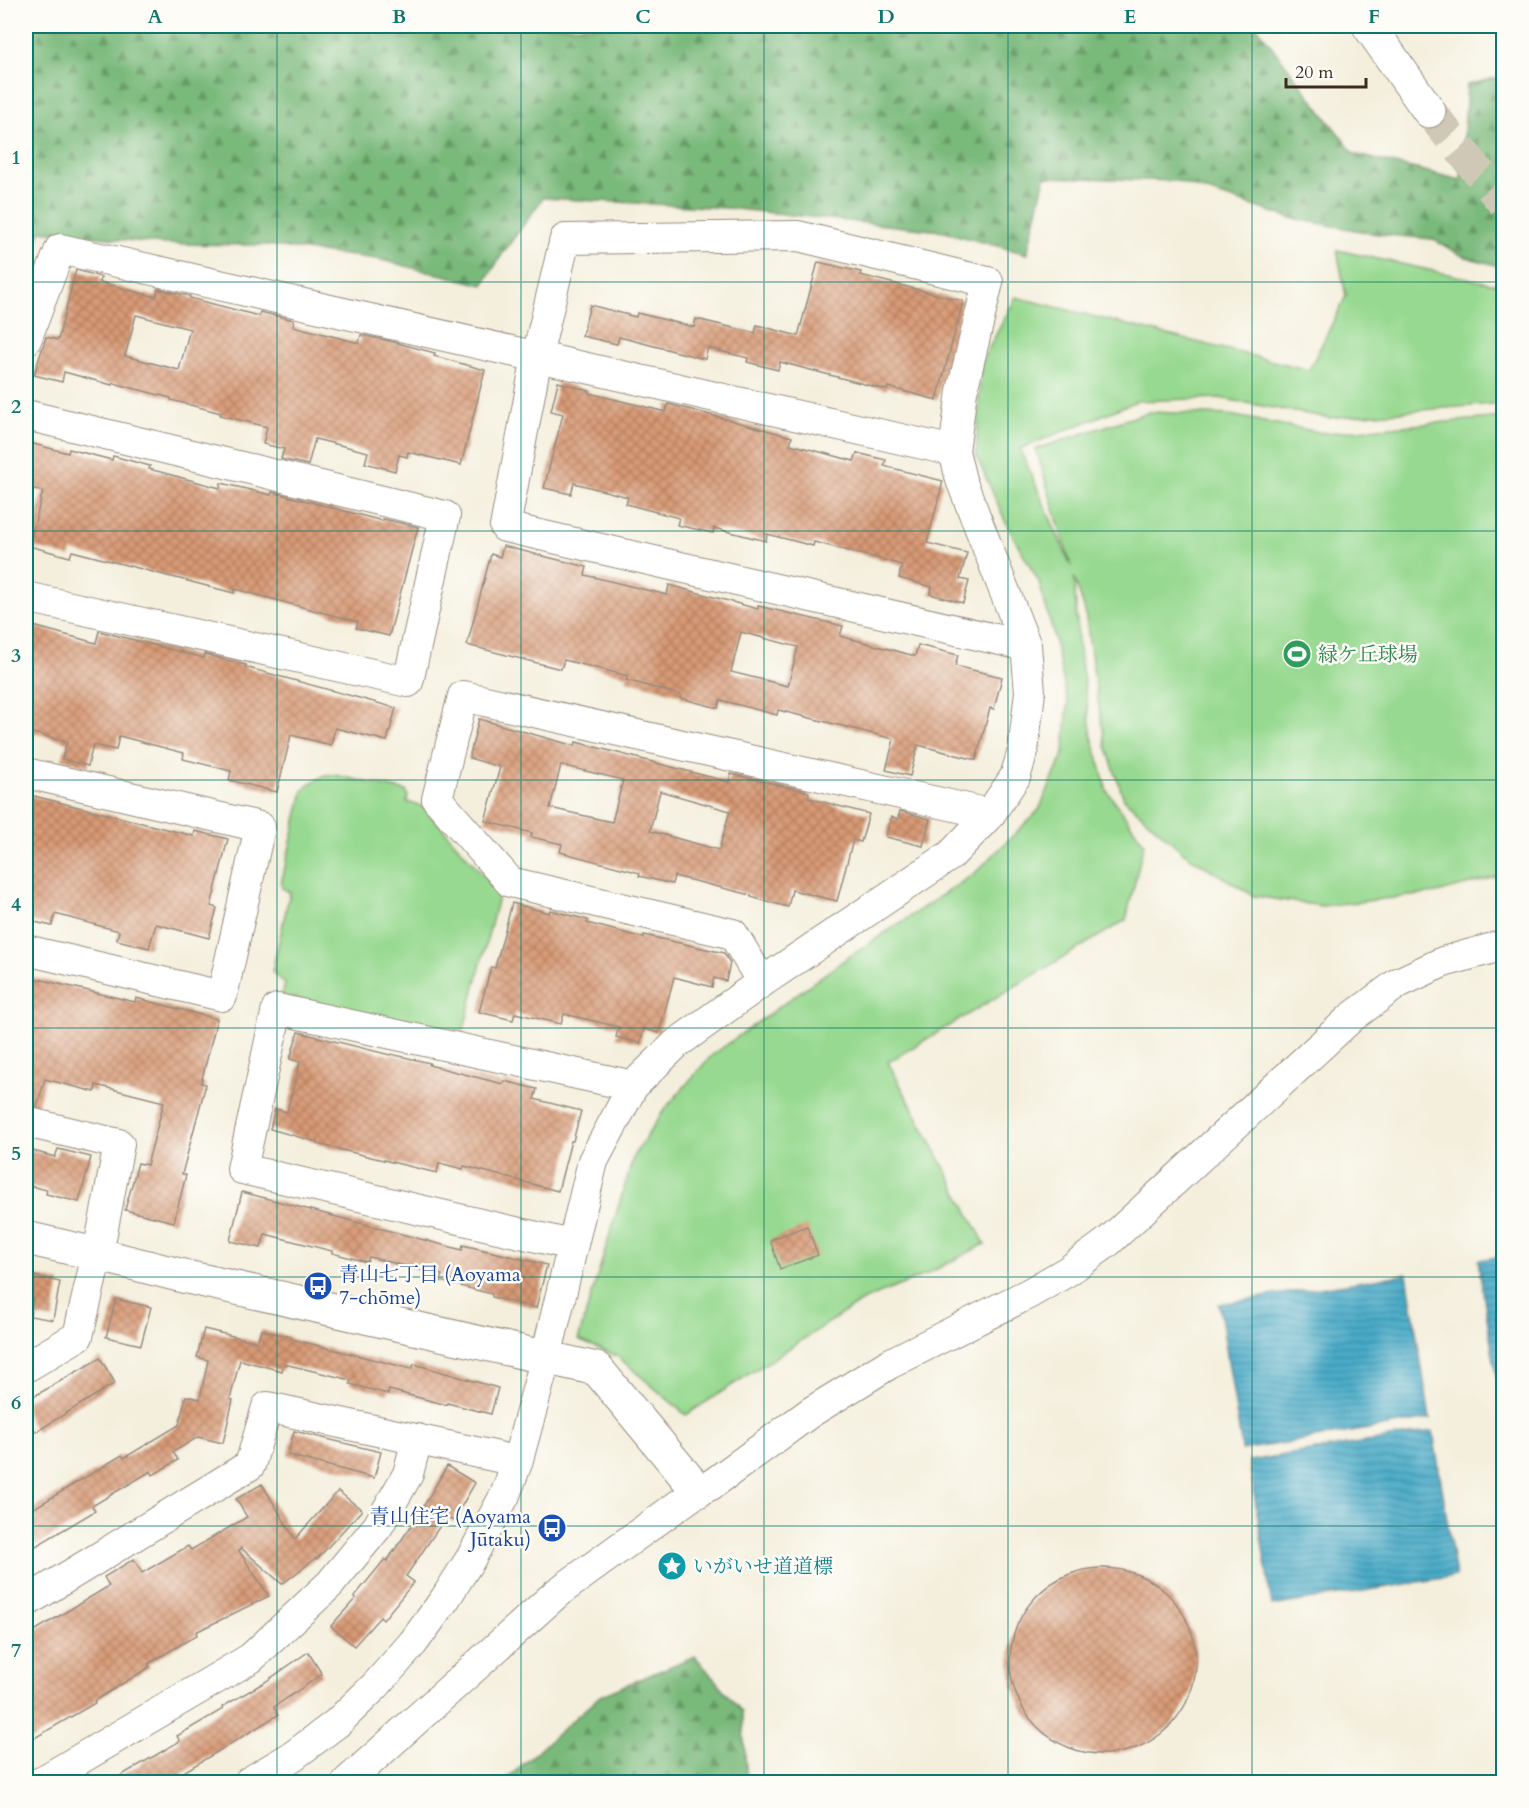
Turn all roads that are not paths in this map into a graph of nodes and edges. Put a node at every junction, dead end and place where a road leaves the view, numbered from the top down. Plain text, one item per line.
1 (1369, 26) edge
2 (1429, 111) tunnel mouth
3 (26, 340) edge
4 (537, 356) junction
5 (26, 415) edge
6 (954, 451) junction
7 (26, 597) edge
8 (1026, 646) junction
9 (26, 773) edge
10 (990, 814) junction
11 (1503, 945) edge
12 (26, 950) edge
13 (762, 982) junction
14 (633, 1086) junction
15 (26, 1122) edge
16 (26, 1238) edge
17 (572, 1245) junction
18 (96, 1254) junction
19 (546, 1357) junction
20 (26, 1367) edge
21 (417, 1439) junction
22 (517, 1463) junction
23 (698, 1491) junction
24 (26, 1602) edge
25 (41, 1782) edge
26 (249, 1782) edge
27 (347, 1782) edge

1 - 2 street
3 - 4 street
4 - 6 street
4 - 6 street
4 - 8 street
5 - 7 street
6 - 8 street
8 - 10 street
9 - 12 street
10 - 13 street
10 - 13 street
11 - 23 street
13 - 14 street
14 - 17 street
14 - 17 street
15 - 18 street
16 - 18 street
17 - 19 street
18 - 19 street
18 - 20 street
19 - 22 street
19 - 23 street
21 - 22 street
21 - 24 street
21 - 25 street
22 - 26 street
23 - 27 street

